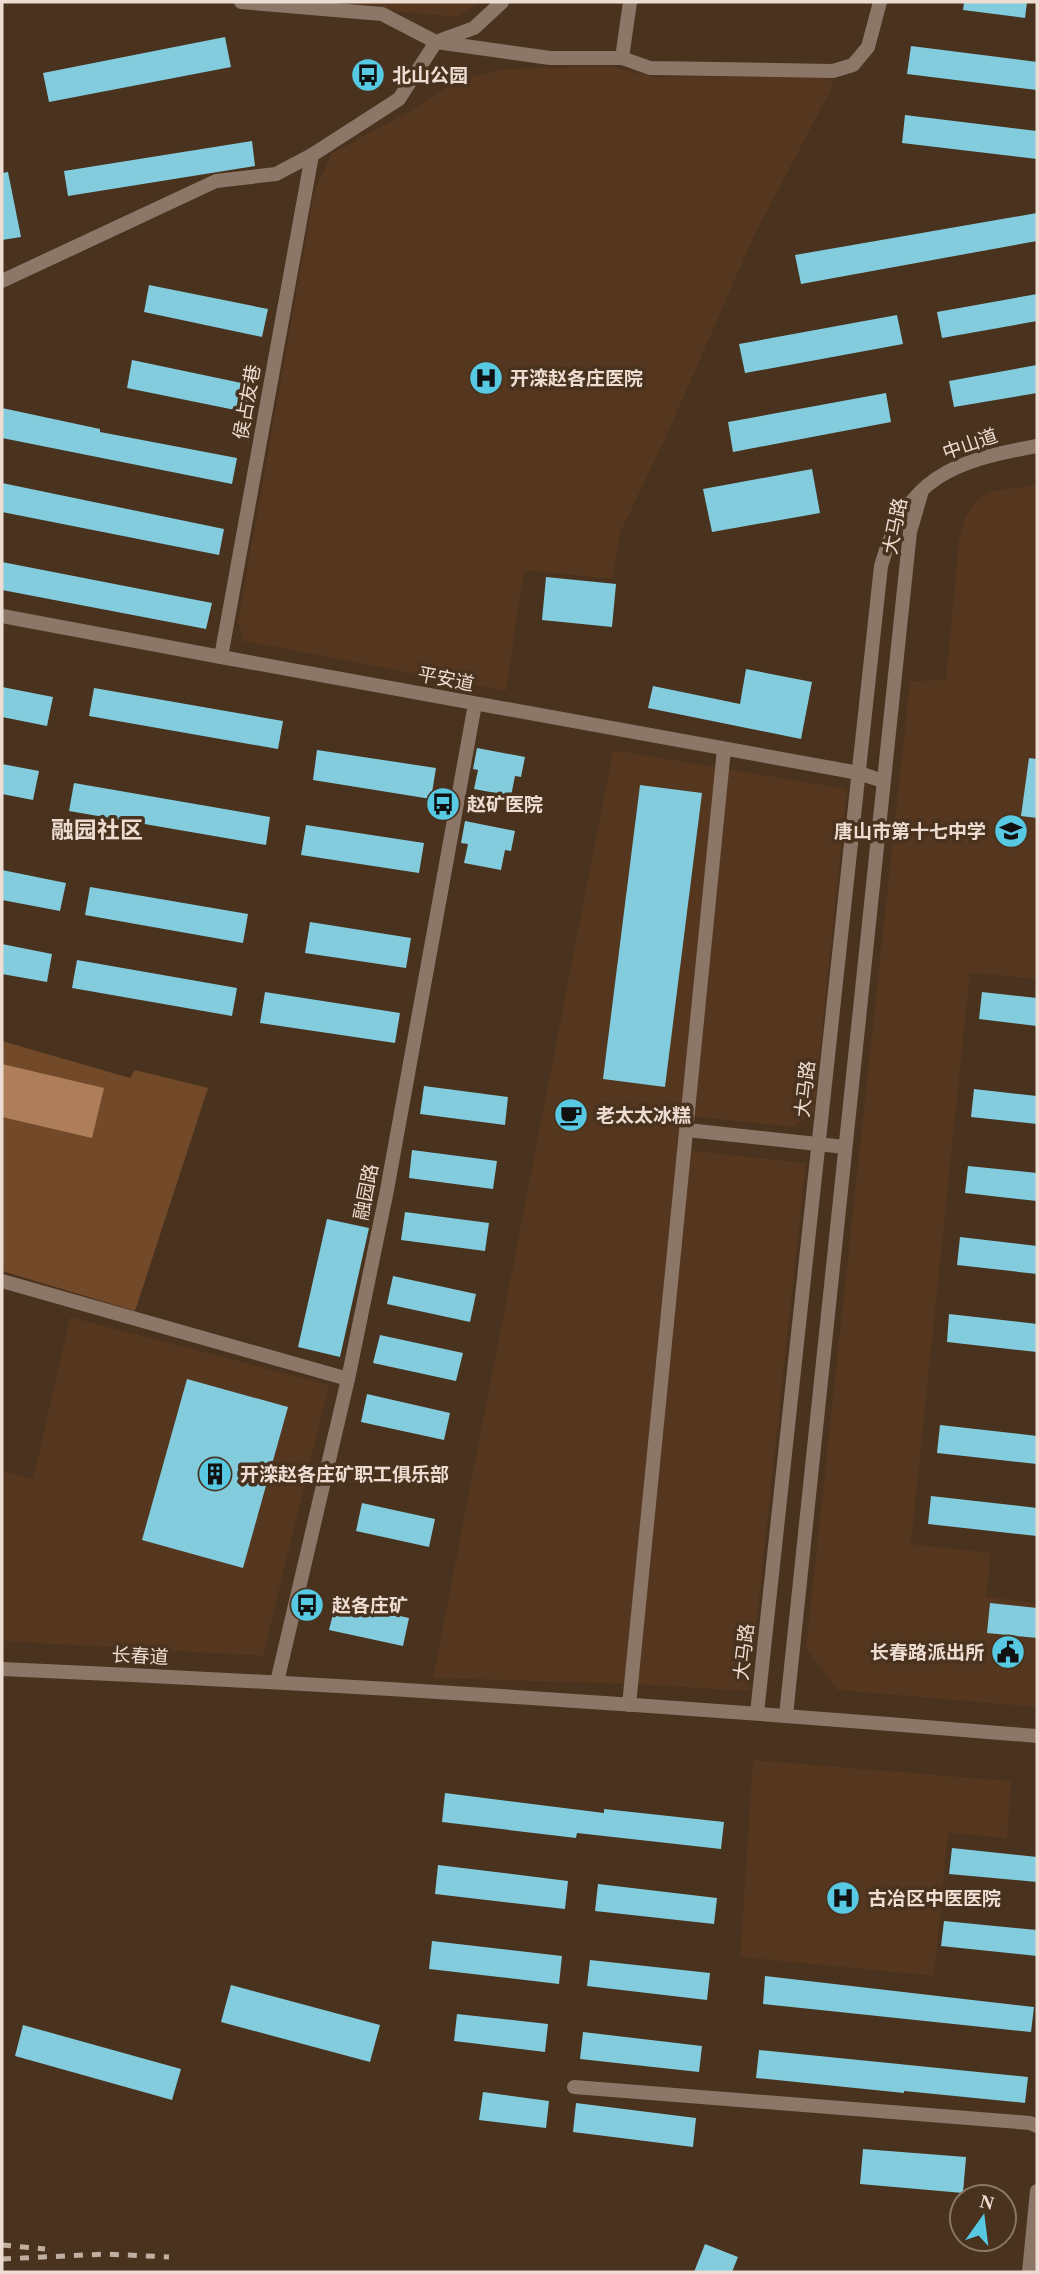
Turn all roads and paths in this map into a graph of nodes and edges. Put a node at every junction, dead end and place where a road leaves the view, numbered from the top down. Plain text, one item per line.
1 (241, 2) edge
2 (502, 2) edge
3 (630, 2) edge
4 (880, 2) edge
5 (436, 42) junction
6 (622, 58) junction
7 (312, 155) junction
8 (2, 281) edge
9 (1037, 446) edge
10 (921, 492) junction
11 (2, 616) edge
12 (221, 657) junction
13 (474, 704) junction
14 (724, 749) junction
15 (859, 773) junction
16 (883, 781) junction
17 (687, 1130) junction
18 (819, 1143) junction
19 (845, 1147) junction
20 (2, 1281) edge
21 (348, 1379) junction
22 (2, 1669) edge
23 (277, 1682) junction
24 (629, 1705) junction
25 (757, 1713) junction
26 (786, 1715) junction
27 (1037, 1737) edge
28 (574, 2087) dead end
29 (1037, 2126) edge
30 (1037, 2191) edge
31 (1029, 2272) edge

1 - 5 street
2 - 5 street
3 - 6 street
4 - 6 street
5 - 6 street
5 - 7 street
7 - 8 street
7 - 12 street, 侯占友巷
9 - 10 street, 中山道
10 - 15 street, 大马路
10 - 16 street, 大马路
11 - 12 street, 平安道
12 - 13 street, 平安道
13 - 14 street, 平安道
13 - 21 street, 融园路
14 - 15 street, 平安道
14 - 17 street
15 - 16 street, 平安道
15 - 18 street, 大马路
16 - 19 street, 大马路
17 - 18 street
17 - 24 street
18 - 19 street
18 - 25 street, 大马路
19 - 26 street, 大马路
20 - 21 street
21 - 23 street, 融园路
22 - 23 street, 长春道
23 - 24 street, 长春道
24 - 25 street, 长春道
25 - 26 street, 长春道
26 - 27 street, 长春道
28 - 29 street
30 - 31 street

